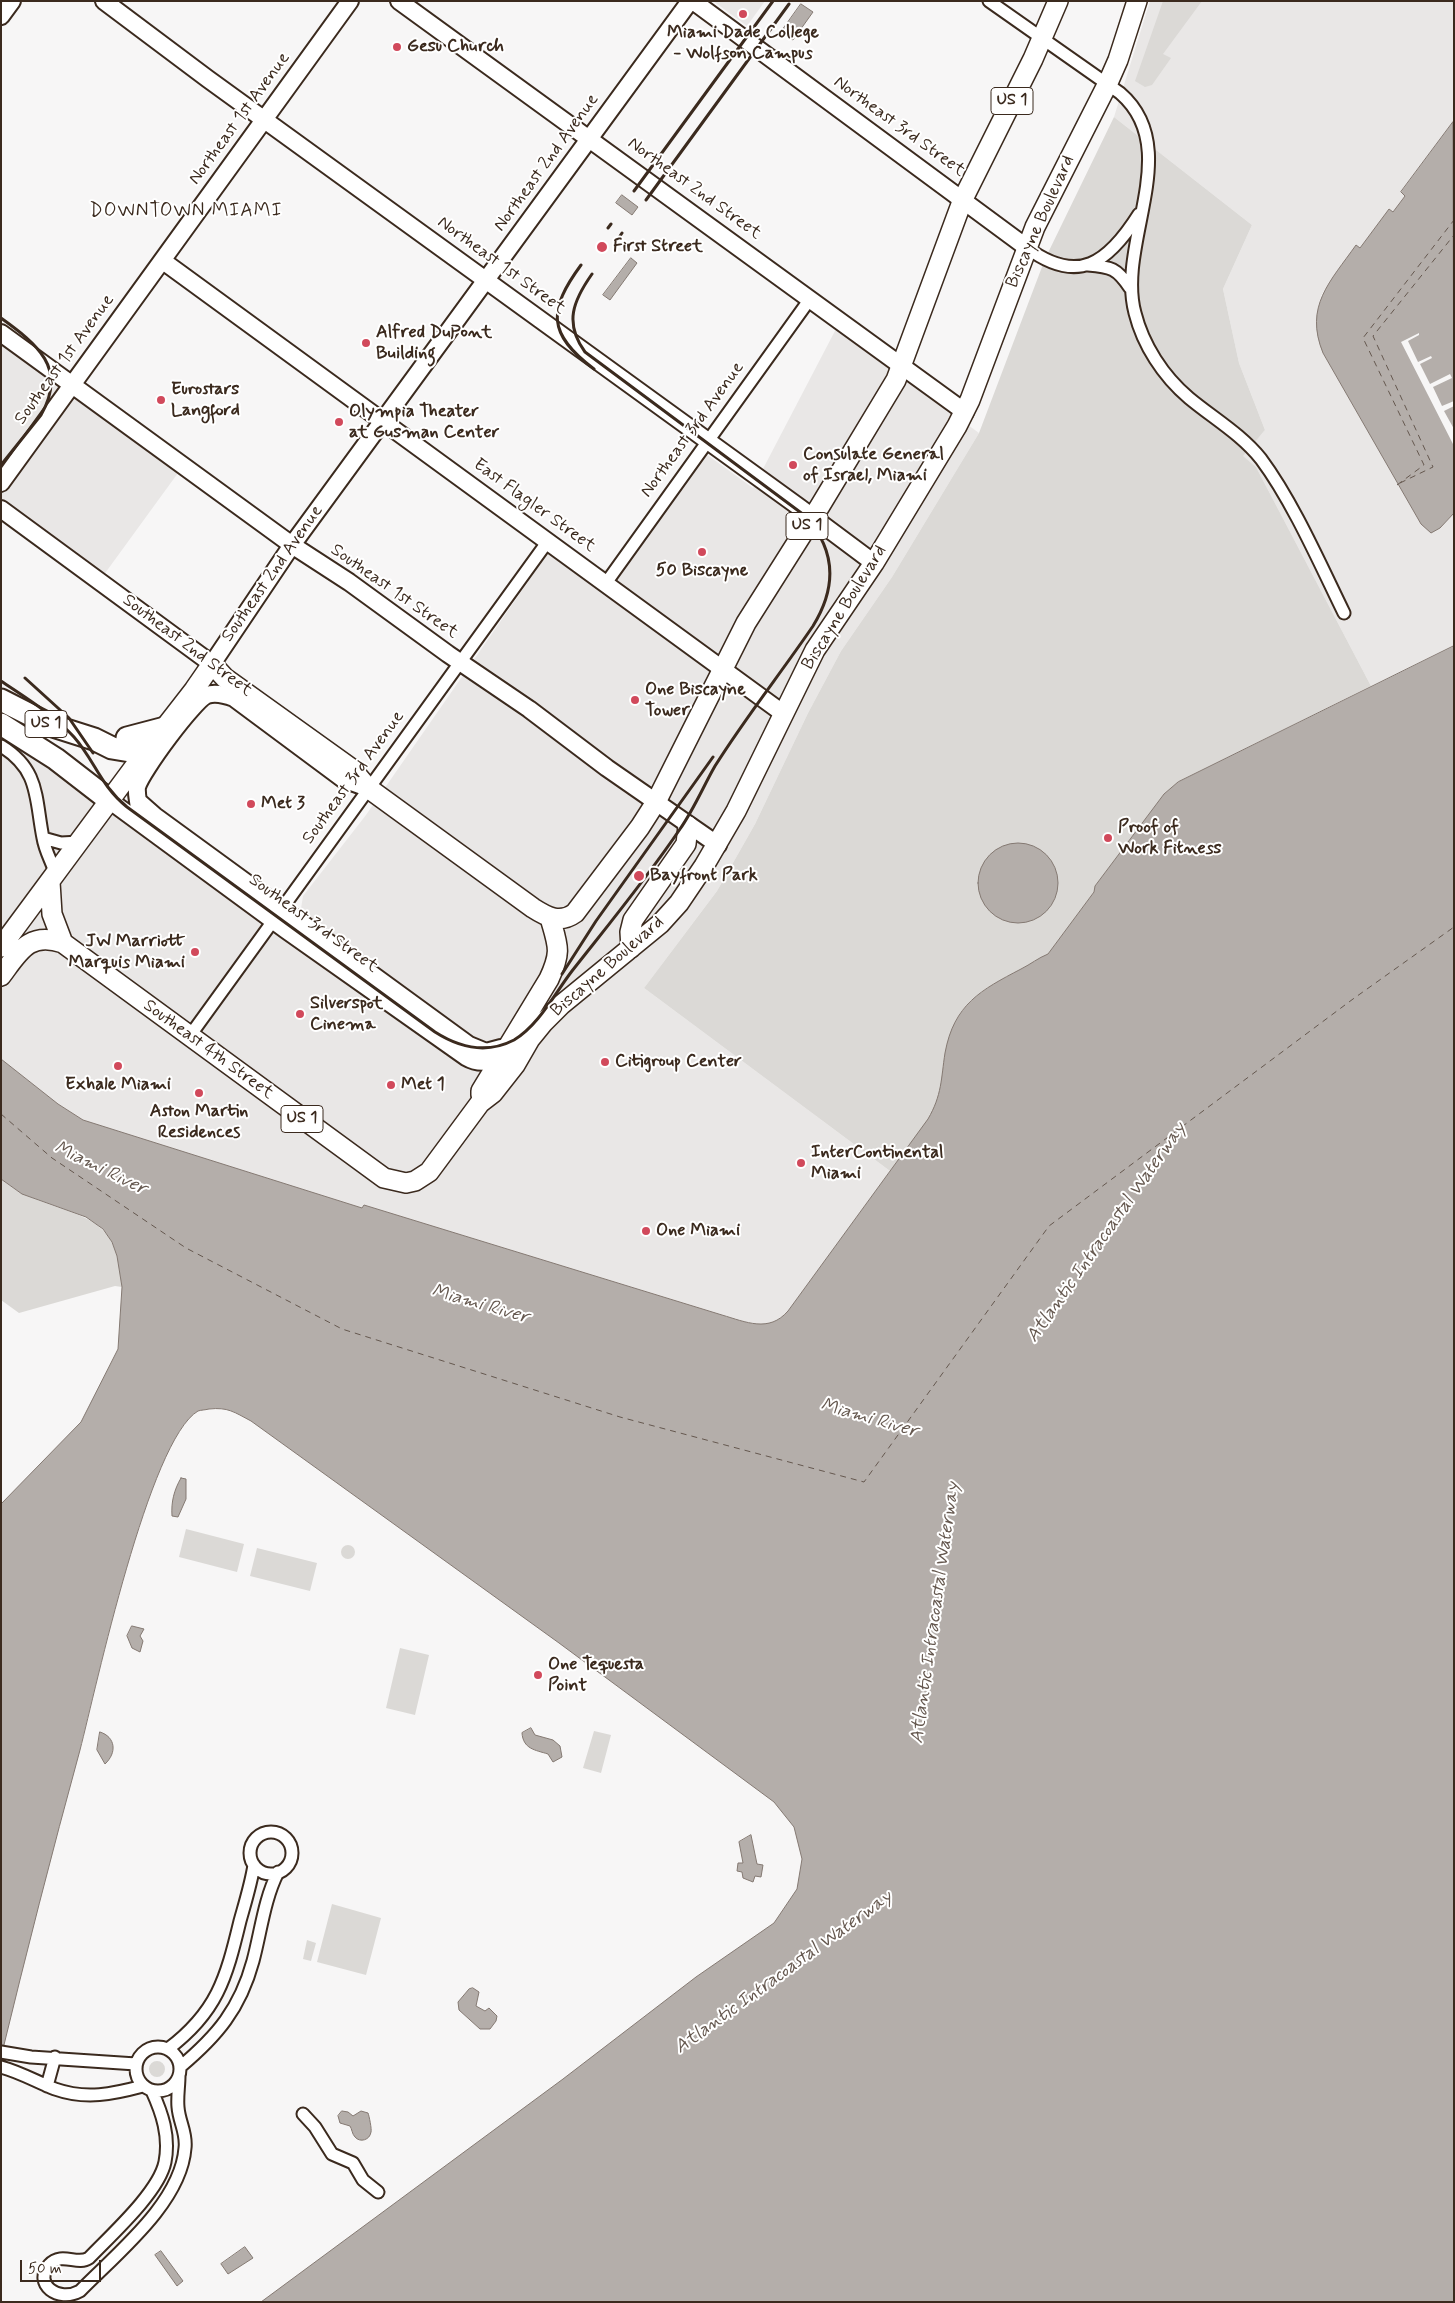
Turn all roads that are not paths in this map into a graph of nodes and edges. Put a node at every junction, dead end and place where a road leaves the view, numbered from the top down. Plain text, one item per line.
1 (12, 1) edge
2 (104, 1) edge
3 (350, 1) edge
4 (399, 1) edge
5 (692, 1) edge
6 (989, 1) edge
7 (1058, 1) edge
8 (1138, 1) edge
9 (1, 16) edge
10 (1042, 40) junction
11 (1107, 85) junction
12 (264, 120) junction
13 (590, 138) junction
14 (963, 199) junction
15 (1141, 210) junction
16 (1026, 247) junction
17 (163, 261) junction
18 (1088, 265) junction
19 (486, 280) junction
20 (1130, 288) junction
21 (810, 298) junction
22 (1, 333) edge
23 (902, 366) junction
24 (71, 385) junction
25 (965, 412) junction
26 (383, 421) junction
27 (707, 440) junction
28 (1, 483) edge
29 (1, 509) edge
30 (813, 517) junction
31 (548, 541) junction
32 (292, 545) junction
33 (874, 564) junction
34 (606, 583) junction
35 (1344, 613) dead end
36 (461, 662) junction
37 (212, 664) junction
38 (722, 668) junction
39 (210, 694) joint
40 (1, 700) edge
41 (784, 714) junction
42 (1, 724) edge
43 (165, 728) junction
44 (94, 739) junction
45 (1, 746) edge
46 (150, 755) junction
47 (368, 788) junction
48 (109, 800) junction
49 (138, 801) junction
50 (656, 802) junction
51 (140, 824) junction
52 (688, 826) junction
53 (43, 838) junction
54 (80, 842) junction
55 (718, 845) junction
56 (53, 878) junction
57 (277, 914) junction
58 (550, 918) junction
59 (63, 943) junction
60 (1, 948) edge
61 (632, 948) junction
62 (1, 976) edge
63 (189, 1037) junction
64 (530, 1039) junction
65 (504, 1051) junction
66 (480, 1103) junction
67 (406, 1184) joint
68 (254, 1865) junction
69 (278, 1872) junction
70 (168, 2049) junction
71 (3, 2052) edge
72 (55, 2057) junction
73 (136, 2064) junction
74 (1, 2067) edge
75 (179, 2071) junction
76 (47, 2086) junction
77 (148, 2088) junction
78 (303, 2114) dead end
79 (378, 2192) dead end

1 - 9 main road
2 - 12 main road, Northeast 1st Street
3 - 12 main road, Northeast 1st Avenue
4 - 13 main road, Northeast 2nd Street
5 - 13 main road, Northeast 2nd Avenue
5 - 14 main road, Northeast 3rd Street
6 - 10 street
7 - 10 main road, US 1
8 - 11 main road, Biscayne Boulevard / US 1
10 - 11 street
10 - 14 main road, US 1
11 - 15 street
11 - 16 main road, Biscayne Boulevard / US 1
12 - 17 main road, Northeast 1st Avenue
12 - 19 main road, Northeast 1st Street
13 - 19 main road, Northeast 2nd Avenue
13 - 21 main road, Northeast 2nd Street
14 - 16 main road, Northeast 3rd Street
14 - 23 main road, US 1
15 - 18 street
15 - 20 street
16 - 18 street, Northeast 3rd Street
16 - 25 main road, Biscayne Boulevard / US 1
17 - 24 main road, Southeast 1st Avenue
17 - 26 main road, East Flagler Street
18 - 20 street, Northeast 3rd Street
19 - 26 main road, Northeast 2nd Avenue
19 - 27 main road, Northeast 1st Street
20 - 35 street
21 - 23 main road, Northeast 2nd Street
21 - 27 street, Northeast 3rd Avenue
22 - 24 main road, Southeast 1st Street
23 - 25 main road, Northeast 2nd Street
23 - 30 main road, US 1
24 - 28 main road, Southeast 1st Avenue
24 - 32 main road, Southeast 1st Street
25 - 33 main road, Biscayne Boulevard / US 1
26 - 31 main road, East Flagler Street
26 - 32 main road, Southeast 2nd Avenue
27 - 30 main road, Northeast 1st Street
27 - 34 street, Northeast 3rd Avenue
29 - 37 main road, Southeast 2nd Street
30 - 33 main road, Northeast 1st Street
30 - 38 main road, US 1
31 - 34 main road, East Flagler Street
31 - 36 street, Southeast 3rd Avenue
32 - 36 main road, Southeast 1st Street
32 - 37 main road, Southeast 2nd Avenue
33 - 41 main road, Biscayne Boulevard / US 1
34 - 38 main road, East Flagler Street
36 - 47 street, Southeast 3rd Avenue
36 - 50 main road, Southeast 1st Street
37 - 43 main road, Southeast 2nd Avenue
37 - 47 main road, Southeast 2nd Street
38 - 41 main road, East Flagler Street
38 - 50 main road, US 1
39 - 46 main road, Southeast 2nd Avenue
39 - 47 main road, Southeast 2nd Street
40 - 44 highway, US 1
41 - 55 main road, Biscayne Boulevard / US 1
42 - 48 highway, US 1
43 - 44 highway, US 1
43 - 46 main road, Southeast 2nd Avenue
44 - 46 highway, US 1
45 - 53 street
46 - 48 main road, Southeast 2nd Avenue
46 - 49 main road, Southeast 2nd Avenue
47 - 57 street, Southeast 3rd Avenue
47 - 58 main road, Southeast 2nd Street
48 - 51 main road, Southeast 3rd Street
48 - 54 main road, Southeast 2nd Avenue
49 - 51 main road, Southeast 2nd Avenue
49 - 57 main road, Southeast 3rd Street
50 - 52 main road, Southeast 1st Street
50 - 58 main road, US 1
51 - 57 main road, Southeast 3rd Street
52 - 55 main road, Southeast 1st Street
52 - 61 main road
53 - 54 street
53 - 56 street
54 - 56 main road, Southeast 2nd Avenue
55 - 61 main road, Biscayne Boulevard / US 1
56 - 59 main road
56 - 60 main road, Southeast 2nd Avenue
57 - 63 street, Southeast 3rd Avenue
57 - 65 main road, Southeast 3rd Street
58 - 65 main road
59 - 62 main road
59 - 63 main road, Southeast 4th Street / US 1
61 - 64 main road, Biscayne Boulevard / US 1
63 - 67 main road, Southeast 4th Street / US 1
64 - 65 main road
64 - 66 main road, Biscayne Boulevard / US 1
65 - 66 main road
66 - 67 main road, Biscayne Boulevard / US 1
68 - 69 street
68 - 69 street
68 - 70 street
69 - 75 street
70 - 73 street
70 - 75 street
71 - 72 street
72 - 73 street
72 - 76 street
73 - 77 street
74 - 76 street
75 - 77 street
75 - 77 street
76 - 77 street
78 - 79 street

